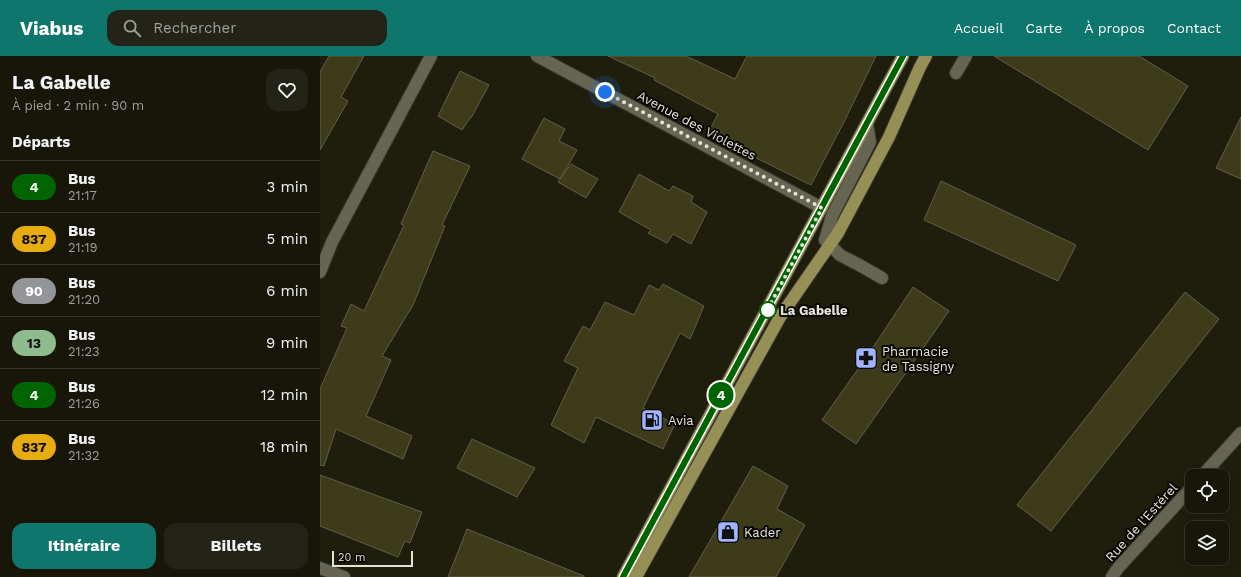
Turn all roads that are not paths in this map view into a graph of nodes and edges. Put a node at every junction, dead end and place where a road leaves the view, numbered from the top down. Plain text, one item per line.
1 (431, 56) edge
2 (537, 56) edge
3 (903, 56) edge
4 (926, 56) edge
5 (966, 56) edge
6 (956, 73) dead end
7 (867, 124) junction
8 (822, 208) junction
9 (829, 246) junction
10 (320, 272) edge
11 (882, 278) dead end
12 (1241, 433) edge
13 (1208, 469) edge
14 (1185, 495) edge
15 (320, 568) edge
16 (344, 577) edge
17 (623, 577) edge
18 (636, 577) edge
19 (1112, 577) edge

1 - 10 street
2 - 8 street, Avenue des Violettes
3 - 7 main road
4 - 9 main road
5 - 6 street
7 - 8 main road
7 - 9 street
8 - 17 main road
9 - 11 street
9 - 18 main road
12 - 13 street
14 - 19 street, Rue de l'Estérel
15 - 16 street

